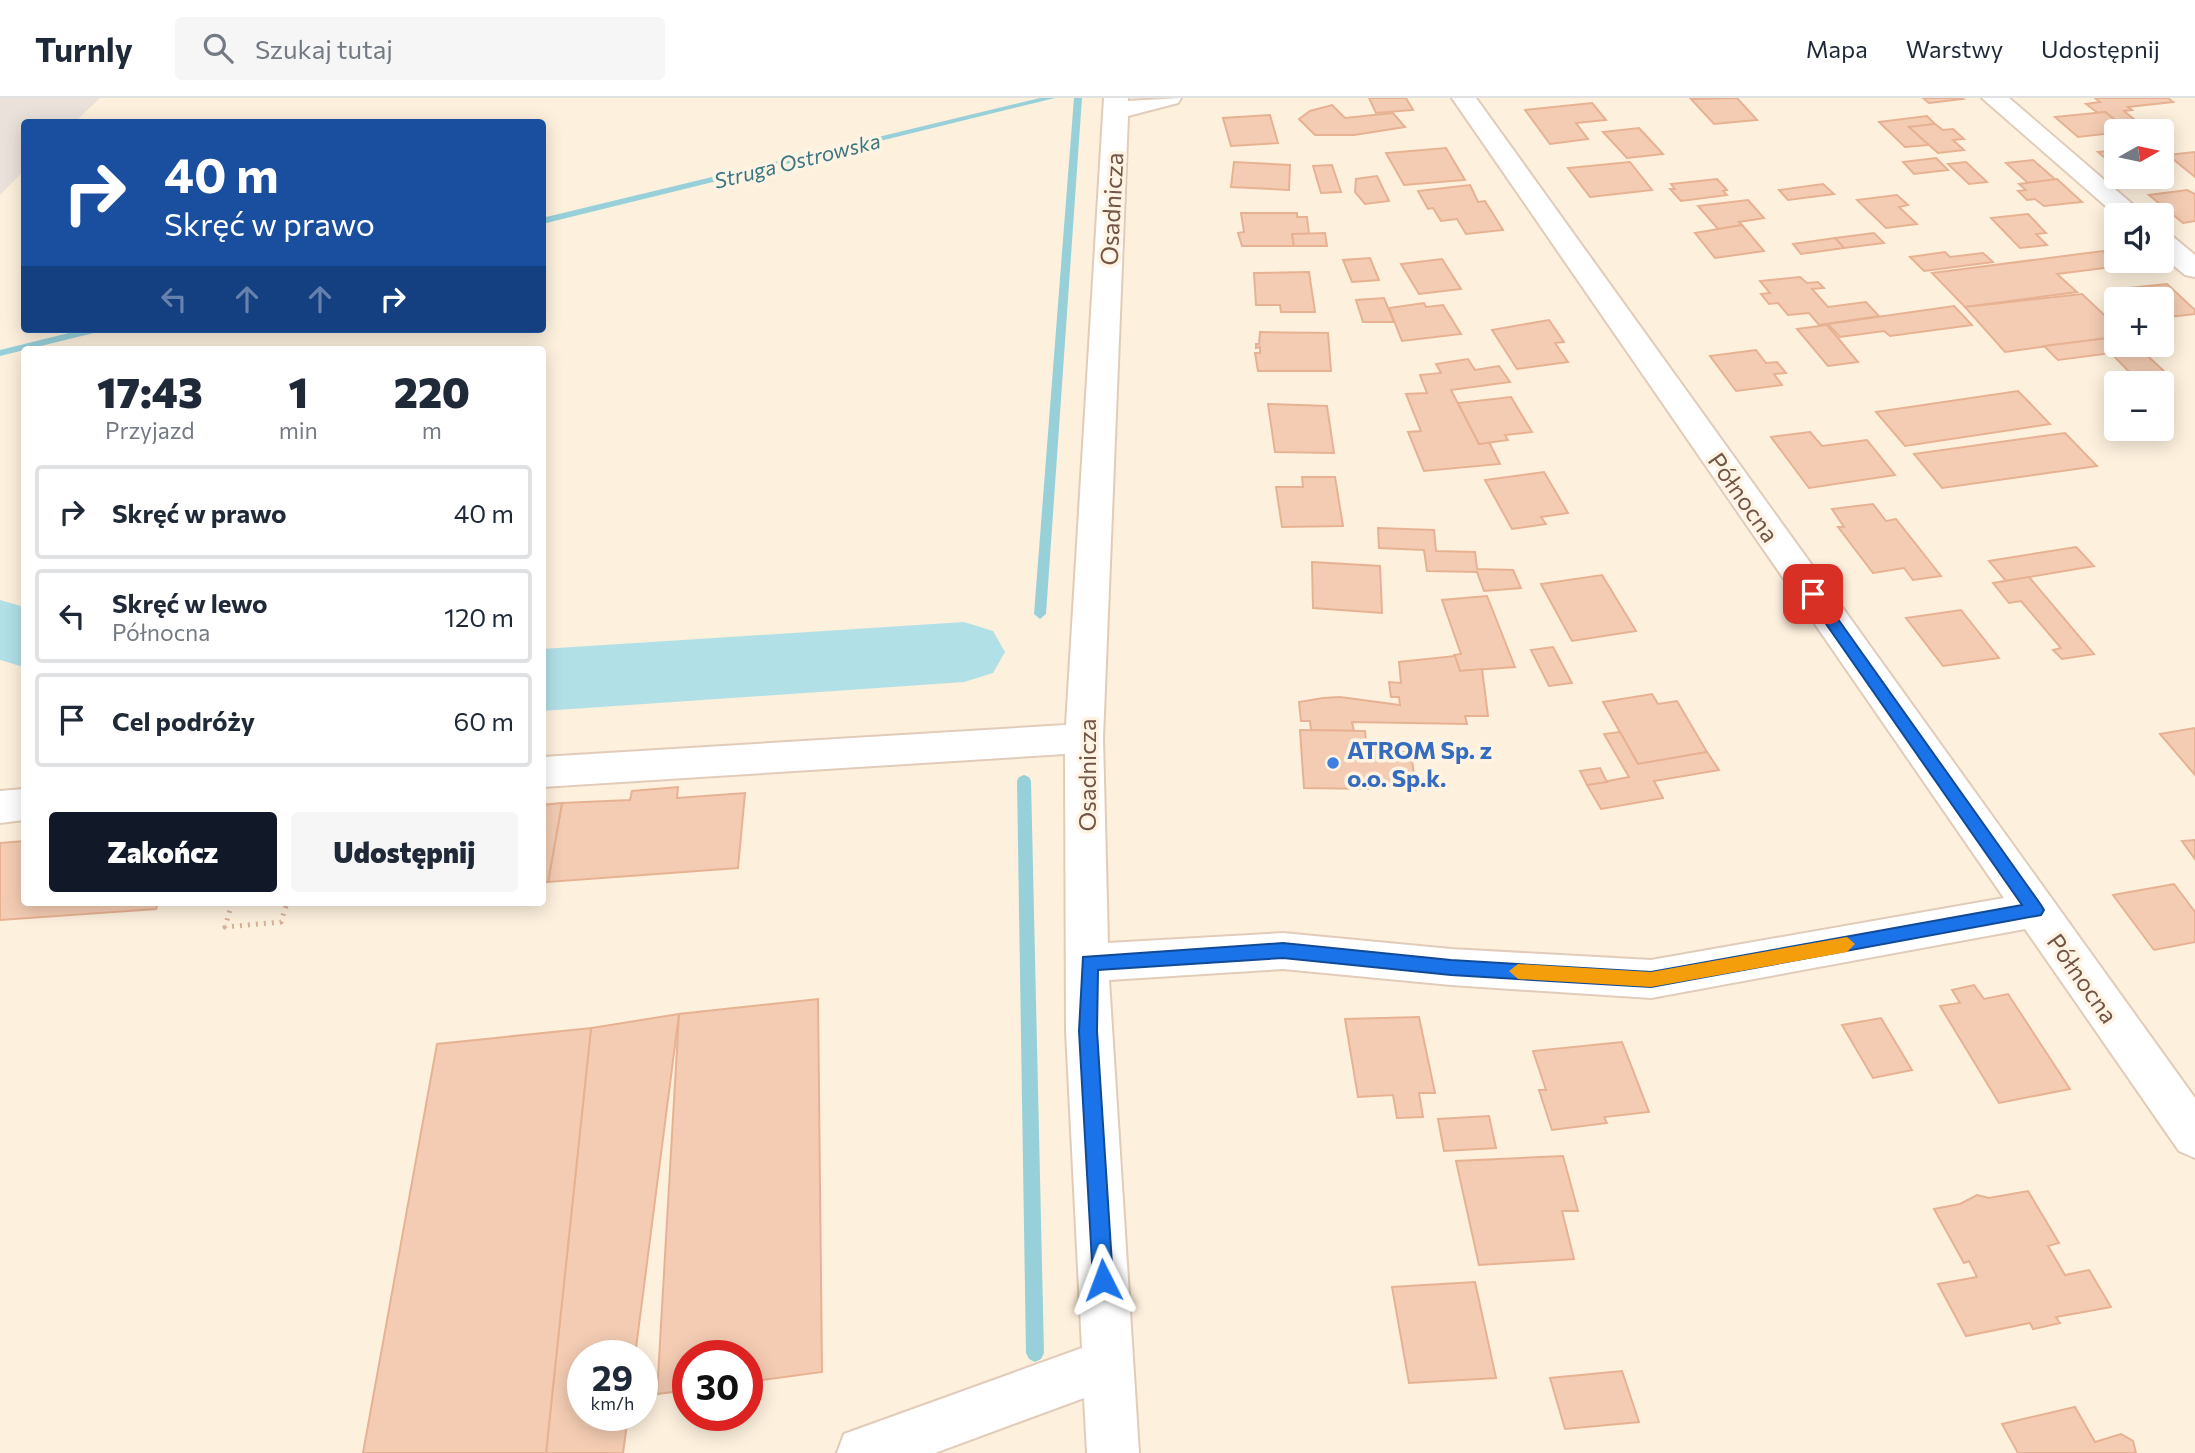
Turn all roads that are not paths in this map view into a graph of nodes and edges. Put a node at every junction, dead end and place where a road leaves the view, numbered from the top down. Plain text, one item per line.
1 (1169, 98) edge
2 (1464, 98) edge
3 (1994, 98) edge
4 (1116, 105) edge
5 (2118, 203) edge
6 (2174, 252) edge
7 (2195, 269) edge
8 (1084, 738) junction
9 (546, 772) edge
10 (21, 806) edge
11 (0, 807) edge
12 (2035, 910) junction
13 (1089, 963) junction
14 (2195, 1136) edge
15 (1108, 1364) junction
16 (863, 1453) edge
17 (1113, 1453) edge

1 - 4 street
2 - 12 street, Północna
3 - 5 street
4 - 8 street, Osadnicza
6 - 7 street
8 - 9 street
8 - 13 street, Osadnicza
10 - 11 street
12 - 13 street
12 - 14 street, Północna
13 - 15 street, Osadnicza
15 - 16 street
15 - 17 street, Osadnicza

